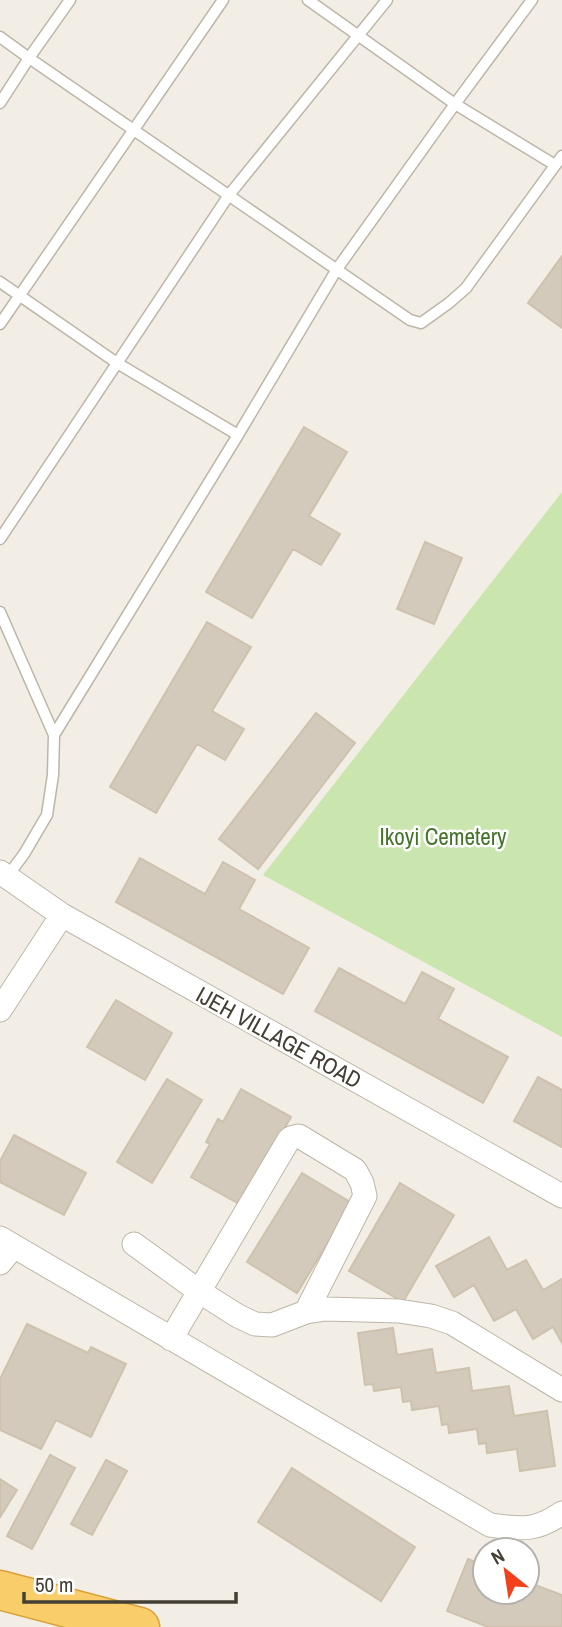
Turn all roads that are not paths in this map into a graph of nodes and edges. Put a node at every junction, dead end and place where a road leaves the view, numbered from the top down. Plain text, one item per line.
1 (70, 0) edge
2 (223, 0) edge
3 (308, 0) edge
4 (387, 0) edge
5 (532, 0) edge
6 (359, 35) junction
7 (0, 37) edge
8 (29, 58) junction
9 (0, 103) edge
10 (455, 104) junction
11 (134, 130) junction
12 (559, 160) edge
13 (229, 195) junction
14 (337, 269) junction
15 (0, 282) edge
16 (20, 297) junction
17 (0, 324) edge
18 (117, 363) junction
19 (238, 435) junction
20 (0, 539) edge
21 (0, 612) edge
22 (54, 735) junction
23 (3, 874) edge
24 (62, 915) junction
25 (0, 1010) edge
26 (562, 1196) edge
27 (134, 1244) dead end
28 (5, 1249) edge
29 (200, 1292) junction
30 (306, 1312) junction
31 (171, 1339) junction
32 (562, 1390) edge
33 (562, 1513) edge
34 (0, 1590) edge
35 (141, 1627) edge

1 - 8 lane
2 - 11 lane
3 - 6 lane
4 - 6 lane
5 - 10 lane
6 - 10 lane
6 - 13 lane
7 - 8 lane
8 - 9 lane
8 - 11 lane
10 - 12 lane
10 - 14 lane
11 - 13 lane
11 - 16 lane
12 - 14 lane
13 - 14 lane
13 - 18 lane
14 - 19 lane
15 - 16 lane
16 - 17 lane
16 - 18 lane
18 - 19 lane
18 - 20 lane
19 - 22 lane
21 - 22 lane
22 - 23 lane
23 - 24 street, IJEH VILLAGE ROAD
24 - 25 street
24 - 26 street, IJEH VILLAGE ROAD
27 - 29 street
28 - 31 street
29 - 30 street
29 - 30 street
29 - 31 street
30 - 32 street
31 - 33 street
34 - 35 highway

